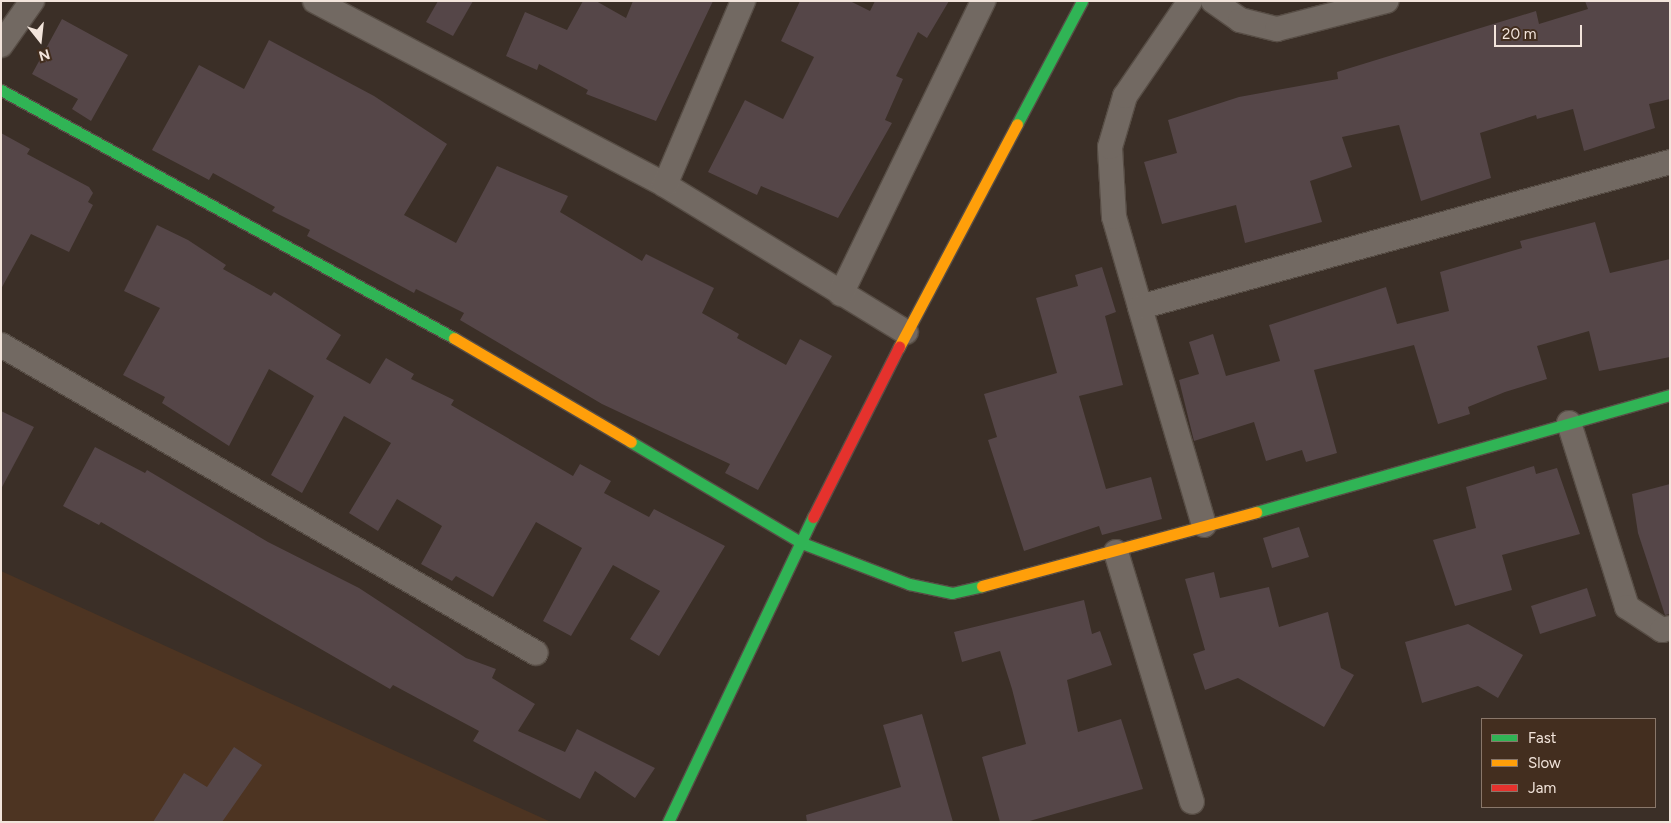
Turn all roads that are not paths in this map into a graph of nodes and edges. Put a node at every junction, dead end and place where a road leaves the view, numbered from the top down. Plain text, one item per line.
1 (32, 1) edge
2 (315, 1) edge
3 (743, 1) edge
4 (983, 1) edge
5 (1082, 1) edge
6 (1190, 1) edge
7 (1213, 1) edge
8 (1386, 1) edge
9 (1, 45) edge
10 (1, 90) edge
11 (1670, 162) edge
12 (665, 185) junction
13 (841, 294) junction
14 (1140, 307) junction
15 (906, 332) junction
16 (1, 344) edge
17 (1670, 395) edge
18 (1569, 423) junction
19 (1204, 525) junction
20 (802, 543) junction
21 (1116, 552) junction
22 (1670, 628) edge
23 (536, 653) dead end
24 (1192, 802) dead end
25 (668, 822) edge

1 - 9 street
2 - 12 street
3 - 12 street
4 - 13 street
5 - 15 street
6 - 14 street
7 - 8 street
10 - 20 street
11 - 14 street
12 - 13 street
13 - 15 street
14 - 19 street
15 - 20 street
16 - 23 street
17 - 18 street
18 - 19 street
18 - 22 street
19 - 21 street
20 - 21 street
20 - 25 street
21 - 24 street

